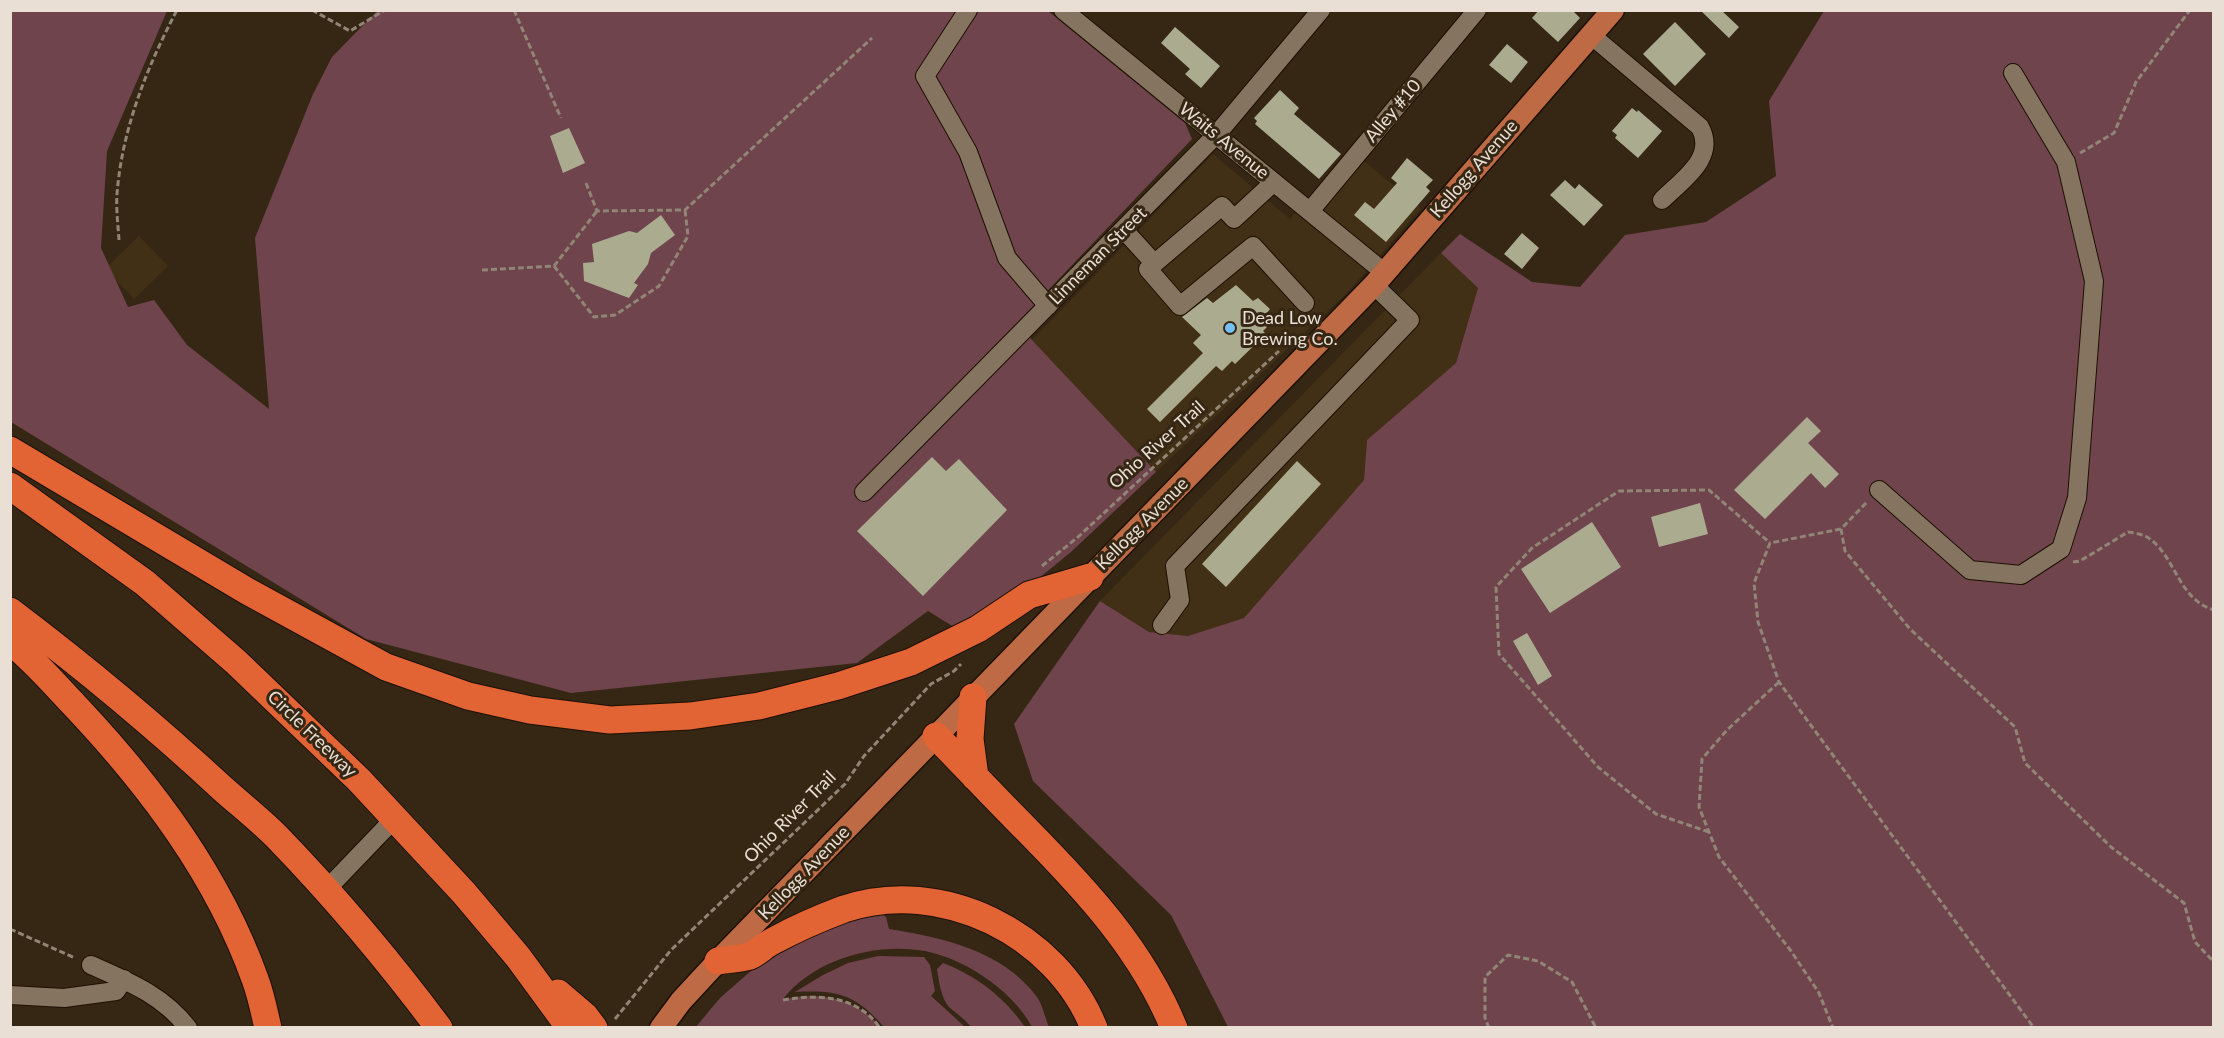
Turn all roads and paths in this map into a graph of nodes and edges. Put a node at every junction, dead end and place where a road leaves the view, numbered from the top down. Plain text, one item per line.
1 (177, 10) edge
2 (312, 10) edge
3 (385, 10) edge
4 (514, 10) edge
5 (968, 10) edge
6 (1063, 10) edge
7 (1321, 10) edge
8 (1477, 10) edge
9 (1613, 10) edge
10 (2190, 10) edge
11 (1590, 35) junction
12 (872, 38) dead end
13 (2013, 74) dead end
14 (561, 118) dead end
15 (1217, 134) junction
16 (2066, 162) junction
17 (1274, 182) junction
18 (586, 183) dead end
19 (1662, 200) dead end
20 (685, 210) junction
21 (597, 211) junction
22 (1310, 212) junction
23 (1234, 219) junction
24 (1124, 230) junction
25 (119, 240) dead end
26 (1253, 246) junction
27 (1154, 263) junction
28 (554, 266) junction
29 (482, 270) dead end
30 (1380, 279) junction
31 (1305, 303) dead end
32 (1048, 306) junction
33 (1284, 346) dead end
34 (10, 450) edge
35 (10, 486) edge
36 (1879, 490) joint
37 (864, 492) dead end
38 (1841, 529) junction
39 (1770, 543) junction
40 (2061, 549) junction
41 (1037, 570) dead end
42 (1090, 577) junction
43 (2214, 610) edge
44 (10, 611) edge
45 (1162, 625) dead end
46 (10, 641) edge
47 (967, 658) dead end
48 (1779, 682) junction
49 (973, 698) junction
50 (936, 736) junction
51 (975, 777) junction
52 (395, 818) junction
53 (1709, 832) junction
54 (326, 890) junction
55 (10, 929) edge
56 (718, 961) junction
57 (2214, 962) edge
58 (91, 965) joint
59 (120, 985) junction
60 (10, 995) edge
61 (783, 1000) dead end
62 (591, 1023) edge
63 (188, 1028) edge
64 (268, 1028) edge
65 (439, 1028) edge
66 (661, 1028) edge
67 (880, 1028) edge
68 (1094, 1028) edge
69 (1174, 1028) edge
70 (1489, 1028) edge
71 (1596, 1028) edge
72 (1833, 1028) edge
73 (2034, 1028) edge

1 - 25 path
2 - 3 path
4 - 14 path
5 - 32 street
6 - 15 street, Waits Avenue
7 - 15 street, Linneman Street
8 - 22 street, Alley #10
9 - 11 main road, Kellogg Avenue
10 - 16 path
11 - 19 street
11 - 30 main road, Kellogg Avenue
12 - 20 path
13 - 16 street
15 - 17 street, Waits Avenue
15 - 24 street, Linneman Street
16 - 40 street
17 - 22 street, Waits Avenue
17 - 23 street
18 - 21 path
20 - 21 path
20 - 28 path
21 - 28 path
22 - 30 street, Waits Avenue
23 - 26 street
23 - 27 street
24 - 27 street
24 - 32 street, Linneman Street
26 - 27 street
26 - 31 street
28 - 29 path
30 - 42 main road, Kellogg Avenue
30 - 45 street, Waits Avenue
32 - 37 street, Linneman Street
33 - 41 path, Ohio River Trail
34 - 42 highway
35 - 52 highway, Circle Freeway
36 - 38 path
36 - 40 street
38 - 39 path
38 - 57 path
39 - 48 path
39 - 53 path
40 - 43 path
42 - 49 main road, Kellogg Avenue
44 - 54 highway
46 - 64 highway
47 - 62 path, Ohio River Trail
48 - 53 path
48 - 73 path
49 - 50 main road, Kellogg Avenue
49 - 51 highway
50 - 51 highway
50 - 56 main road, Kellogg Avenue
51 - 69 highway
52 - 54 street
52 - 62 highway, Circle Freeway
53 - 72 path
54 - 65 highway
55 - 58 path
56 - 66 main road, Kellogg Avenue
56 - 68 highway
58 - 59 street
59 - 60 street
59 - 63 street
61 - 67 path
70 - 71 path

